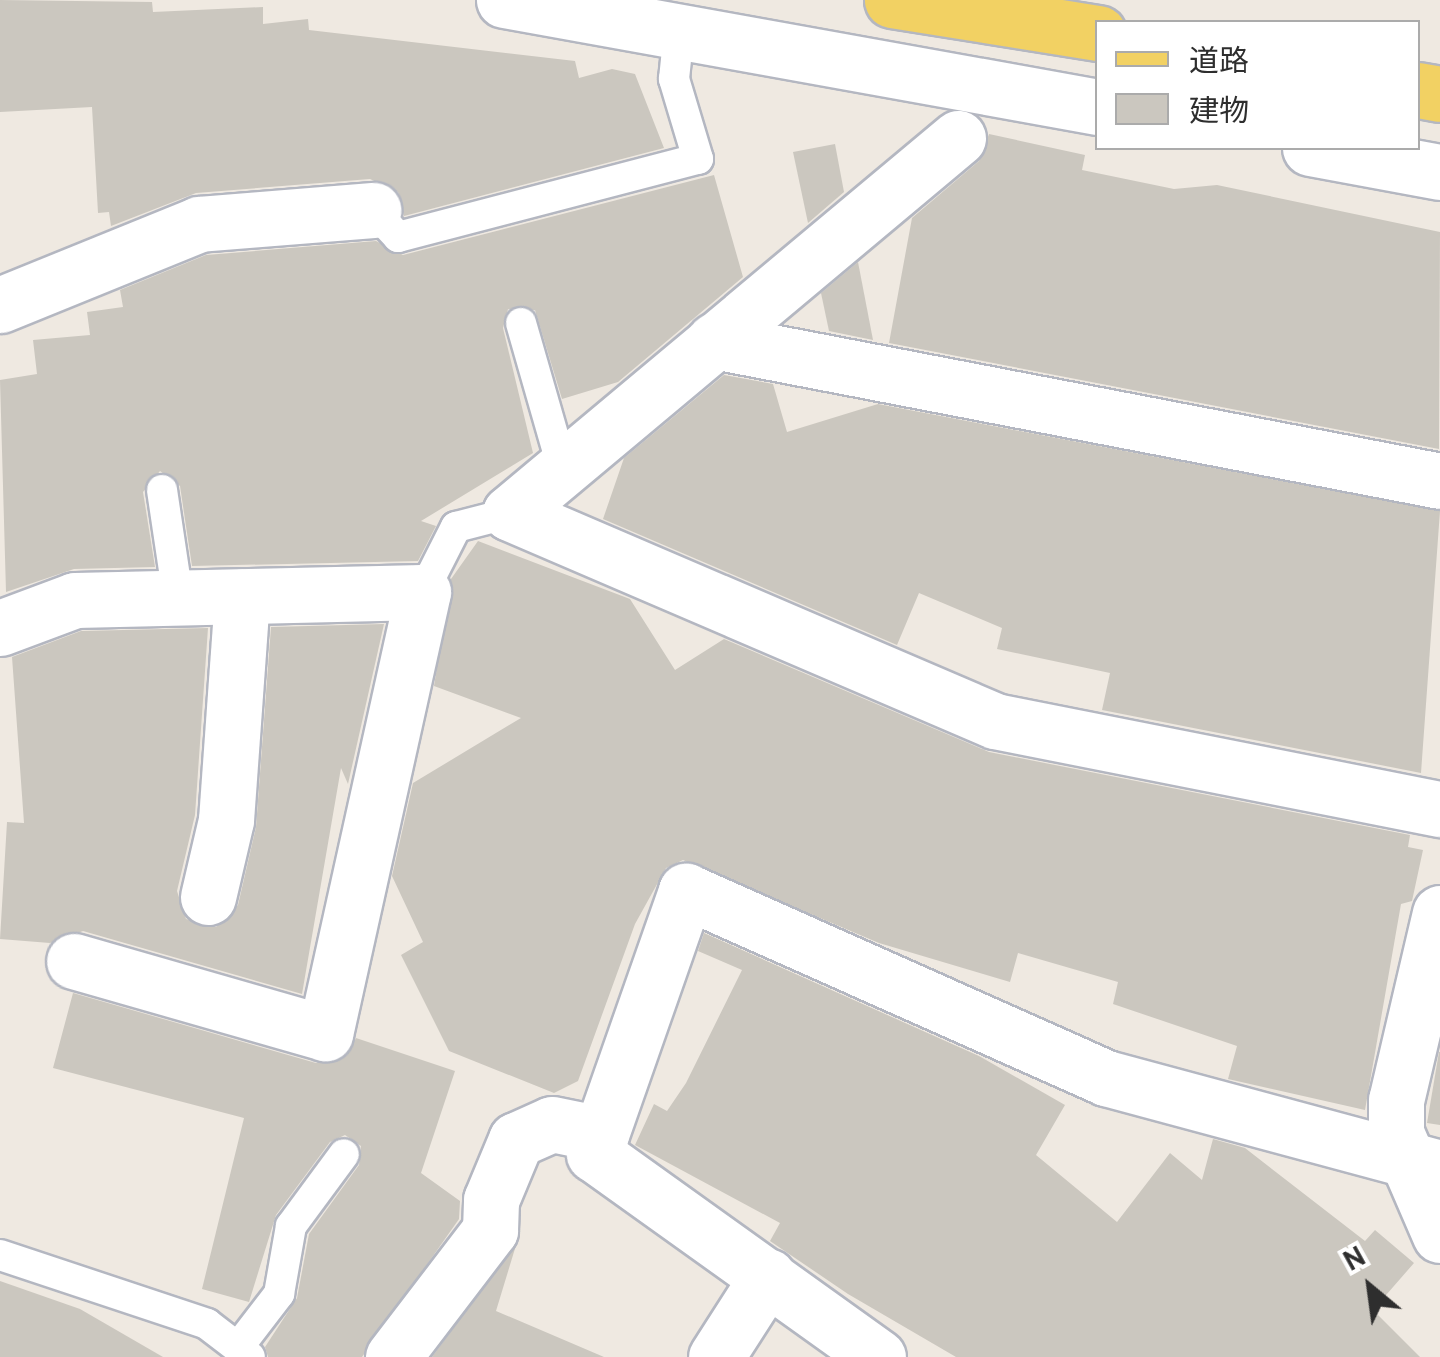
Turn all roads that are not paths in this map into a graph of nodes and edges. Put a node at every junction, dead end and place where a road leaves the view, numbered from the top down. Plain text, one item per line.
1 (504, 0) edge
2 (892, 0) edge
3 (679, 31) junction
4 (1095, 34) edge
5 (978, 84) junction
6 (1095, 106) edge
7 (958, 138) joint
8 (1321, 150) edge
9 (1440, 172) edge
10 (373, 210) joint
11 (0, 304) edge
12 (521, 323) dead end
13 (714, 341) junction
14 (563, 469) junction
15 (1440, 481) edge
16 (162, 490) dead end
17 (510, 514) junction
18 (424, 592) junction
19 (242, 596) junction
20 (178, 597) junction
21 (0, 628) edge
22 (1440, 809) edge
23 (208, 897) dead end
24 (1440, 912) edge
25 (74, 961) dead end
26 (601, 1134) junction
27 (344, 1154) dead end
28 (1424, 1166) edge
29 (1440, 1235) edge
30 (0, 1255) edge
31 (768, 1276) junction
32 (245, 1352) edge
33 (393, 1357) edge
34 (716, 1357) edge
35 (878, 1357) edge

1 - 3 street
2 - 4 main road
3 - 5 street
3 - 10 lane
5 - 6 street
5 - 7 lane
7 - 13 street
8 - 9 street
10 - 11 street
12 - 14 lane
13 - 14 street
13 - 15 street
14 - 17 street
16 - 20 lane
17 - 18 lane
17 - 22 street
18 - 19 street
18 - 25 street
19 - 20 street
19 - 23 street
20 - 21 street
24 - 28 street
26 - 28 street
26 - 31 street
26 - 33 street
27 - 32 lane
28 - 29 street
30 - 32 lane
31 - 34 street
31 - 35 street

